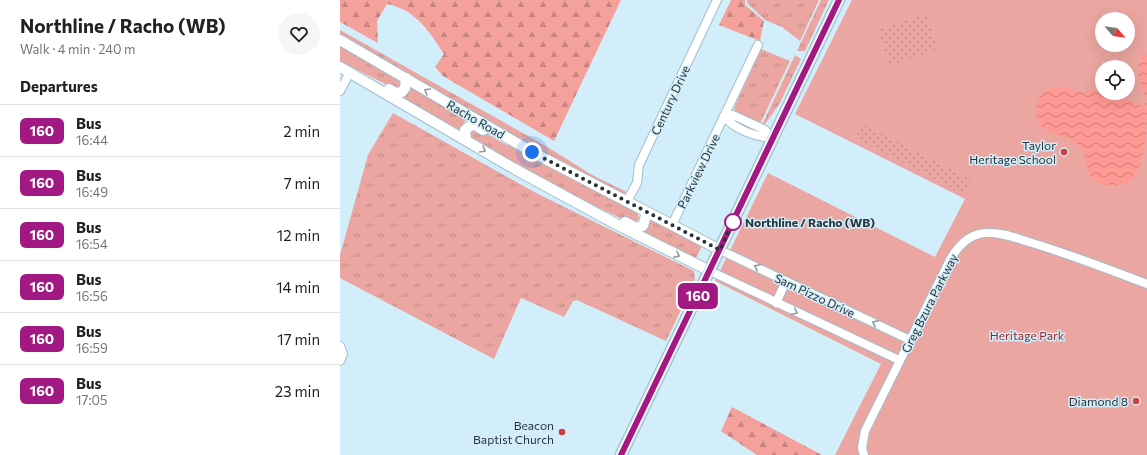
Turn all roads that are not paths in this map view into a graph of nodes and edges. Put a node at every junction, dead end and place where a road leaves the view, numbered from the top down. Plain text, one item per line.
1 (718, 0) edge
2 (839, 0) edge
3 (340, 40) edge
4 (758, 45) dead end
5 (340, 66) edge
6 (350, 72) junction
7 (406, 78) junction
8 (340, 91) edge
9 (724, 116) junction
10 (773, 138) junction
11 (466, 140) junction
12 (532, 152) junction
13 (567, 197) junction
14 (627, 201) junction
15 (647, 212) junction
16 (672, 225) junction
17 (720, 250) junction
18 (710, 271) junction
19 (786, 281) junction
20 (1147, 284) edge
21 (776, 303) junction
22 (910, 340) junction
23 (340, 346) edge
24 (899, 360) junction
25 (340, 361) edge
26 (621, 455) edge
27 (864, 455) edge

1 - 14 street, Century Drive
2 - 10 main road
3 - 7 street, Racho Road
4 - 9 street, Parkview Drive
5 - 6 street, Racho Road
5 - 7 street
6 - 8 street
6 - 11 street, Racho Road
12 -> 7 street, Racho Road
9 - 10 street
9 - 16 street, Parkview Drive
10 - 17 main road
11 - 12 street
11 -> 13 street, Racho Road
12 - 14 street, Racho Road
13 - 15 street
13 -> 18 street, Racho Road
14 - 15 street, Racho Road
15 - 16 street, Racho Road
16 - 17 street, Racho Road
17 - 18 main road
19 -> 17 street, Sam Pizzo Drive
18 - 21 street, Sam Pizzo Drive
18 - 26 main road
19 - 21 street
22 -> 19 street, Sam Pizzo Drive
20 - 22 street, Greg Bzura Parkway
21 -> 24 street, Sam Pizzo Drive
22 - 24 street, Greg Bzura Parkway
23 - 25 street
24 - 27 street, Greg Bzura Parkway

